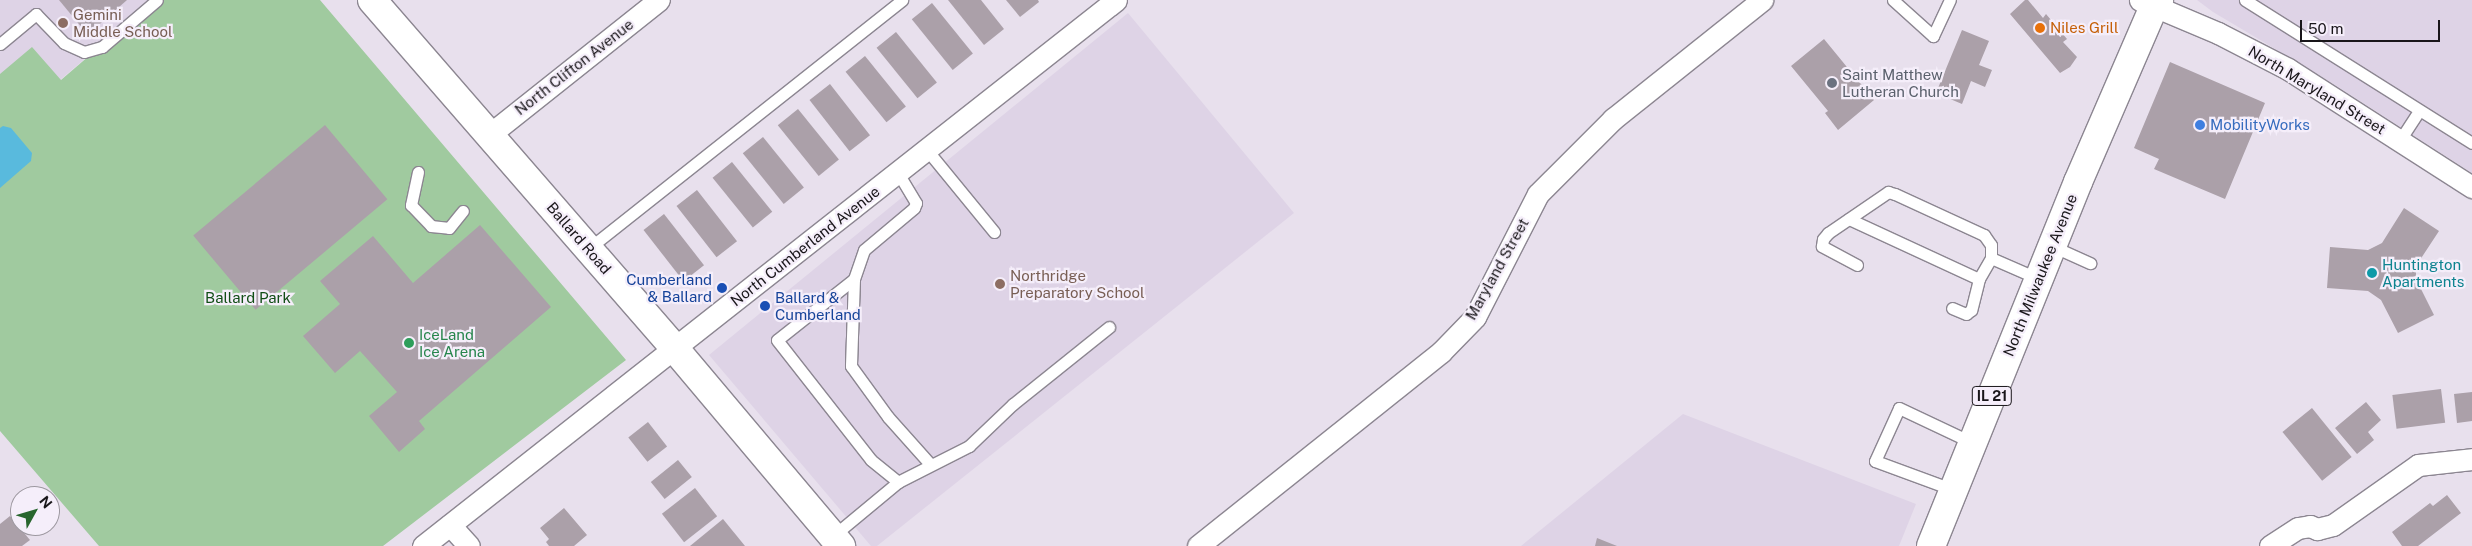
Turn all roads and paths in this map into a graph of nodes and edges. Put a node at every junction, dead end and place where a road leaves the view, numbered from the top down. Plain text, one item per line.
1 (157, 0) edge
2 (372, 0) edge
3 (659, 0) edge
4 (902, 0) edge
5 (1116, 0) edge
6 (1762, 0) edge
7 (1892, 0) edge
8 (1950, 0) edge
9 (2245, 0) edge
10 (2152, 1) edge
11 (0, 44) edge
12 (2418, 111) junction
13 (489, 135) junction
14 (2400, 140) junction
15 (2472, 143) edge
16 (927, 150) junction
17 (418, 172) dead end
18 (898, 173) junction
19 (2472, 188) edge
20 (462, 211) dead end
21 (1849, 219) junction
22 (994, 232) dead end
23 (2052, 246) junction
24 (588, 249) junction
25 (1991, 258) junction
26 (2090, 263) dead end
27 (1857, 265) dead end
28 (854, 279) junction
29 (1979, 279) junction
30 (2039, 279) junction
31 (1952, 308) dead end
32 (1109, 327) dead end
33 (675, 349) junction
34 (1973, 443) junction
35 (2472, 459) edge
36 (930, 464) junction
37 (898, 482) junction
38 (1954, 490) junction
39 (450, 525) junction
40 (2317, 530) junction
41 (837, 541) edge
42 (423, 546) edge
43 (468, 546) edge
44 (1198, 546) edge
45 (1931, 546) edge
46 (2270, 546) edge
47 (2332, 546) edge

1 - 11 lane
2 - 13 street, Ballard Road
3 - 13 street, North Clifton Avenue
4 - 24 lane
5 - 16 street, North Cumberland Avenue
6 - 44 street, Maryland Street
7 - 8 lane
9 - 12 lane
10 - 14 street, North Maryland Street
10 - 23 street, North Milwaukee Avenue / IL 21
12 - 14 lane
12 - 15 lane
13 - 24 street, Ballard Road
14 - 19 street, North Maryland Street
16 - 18 street, North Cumberland Avenue
16 - 22 lane
17 - 20 lane
18 - 28 lane
18 - 33 street, North Cumberland Avenue
21 - 25 lane
21 - 27 lane
21 - 29 lane
23 - 26 lane
23 - 30 street, North Milwaukee Avenue / IL 21
24 - 33 street, Ballard Road
25 - 29 lane
25 - 30 lane
28 - 36 lane
28 - 37 lane
29 - 31 lane
30 - 34 street, North Milwaukee Avenue / IL 21
32 - 36 lane
33 - 39 street, North Cumberland Avenue
33 - 41 street, Ballard Road
34 - 38 street, North Milwaukee Avenue / IL 21
34 - 38 lane
35 - 40 street
36 - 37 lane
37 - 41 lane
38 - 45 street, North Milwaukee Avenue / IL 21
39 - 42 street, North Cumberland Avenue
39 - 43 street
40 - 46 street
40 - 47 street

